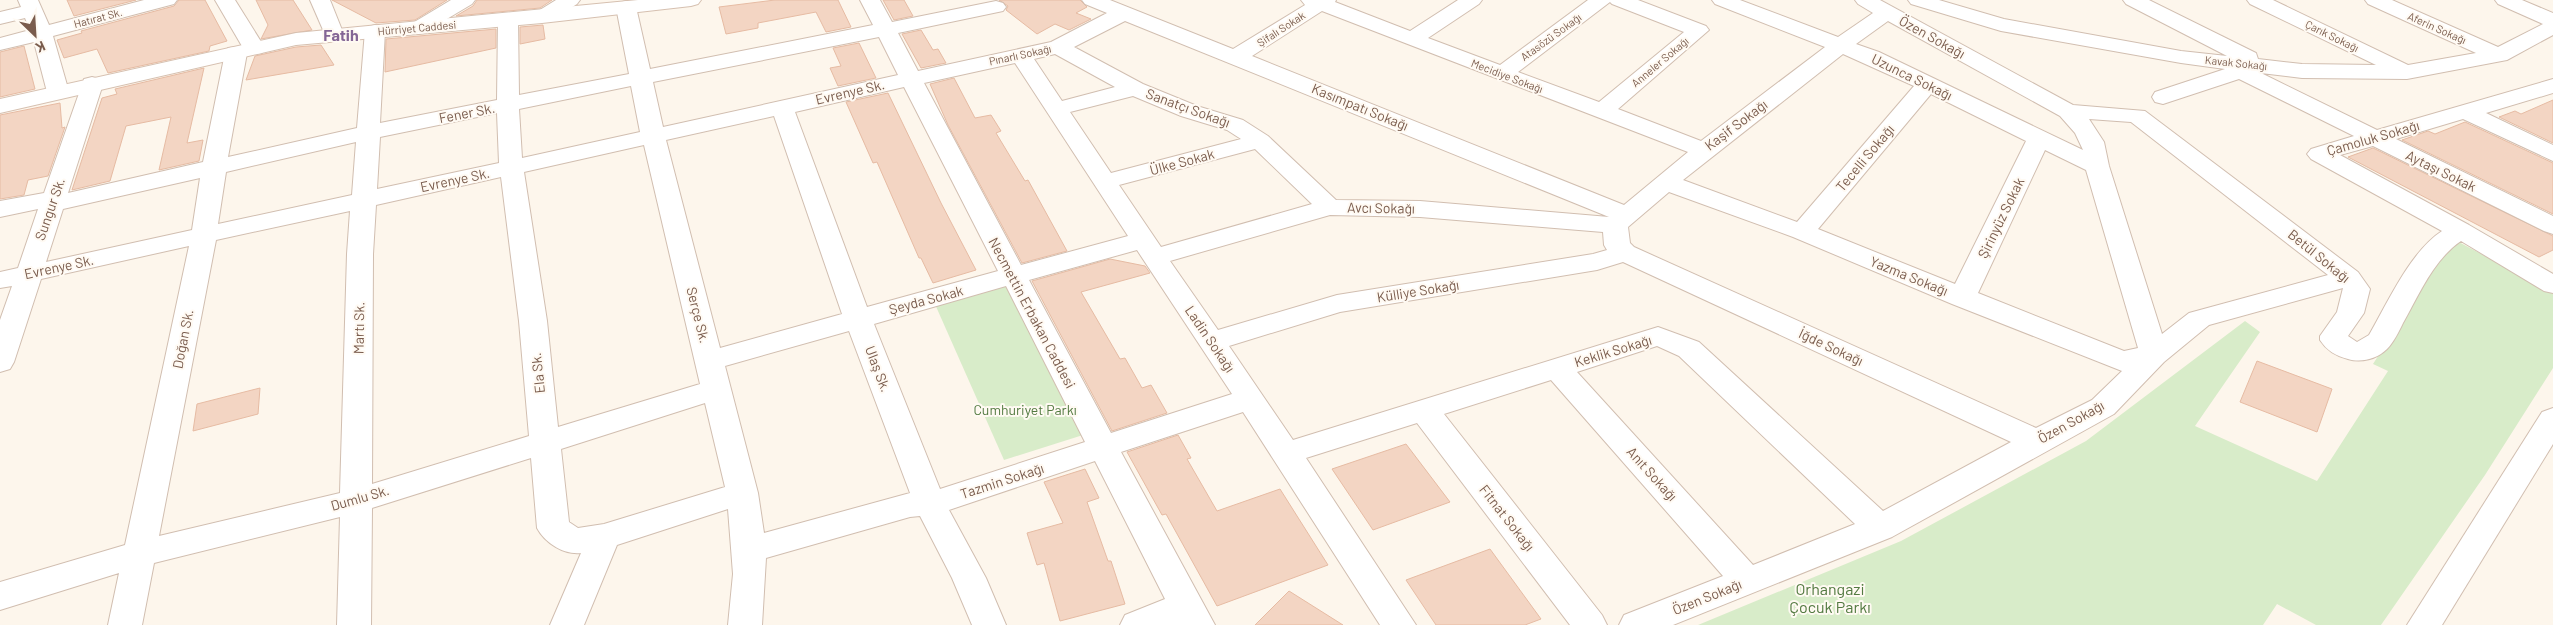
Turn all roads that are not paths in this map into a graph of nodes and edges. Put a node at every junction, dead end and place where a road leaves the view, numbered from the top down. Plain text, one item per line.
1 (167, 0) edge
2 (225, 0) edge
3 (465, 0) edge
4 (570, 0) edge
5 (691, 0) edge
6 (870, 0) edge
7 (1092, 0) edge
8 (1472, 0) edge
9 (1601, 0) edge
10 (1619, 0) edge
11 (1722, 0) edge
12 (1918, 0) edge
13 (2133, 0) edge
14 (2257, 0) edge
15 (2375, 0) edge
16 (2505, 0) edge
17 (1319, 1) edge
18 (329, 3) edge
19 (30, 5) edge
20 (1754, 5) edge
21 (1876, 6) edge
22 (626, 7) junction
23 (996, 7) dead end
24 (1124, 13) junction
25 (542, 17) junction
26 (0, 18) edge
27 (508, 20) junction
28 (2553, 20) edge
29 (2553, 27) edge
30 (418, 28) junction
31 (883, 28) junction
32 (375, 31) junction
33 (42, 33) junction
34 (334, 35) junction
35 (1412, 40) junction
36 (0, 44) edge
37 (1840, 45) junction
38 (1058, 46) junction
39 (245, 50) junction
40 (1021, 55) junction
41 (2499, 55) junction
42 (1236, 57) junction
43 (2231, 66) junction
44 (2266, 67) junction
45 (2407, 72) junction
46 (1501, 74) junction
47 (640, 79) junction
48 (910, 79) junction
49 (92, 84) junction
50 (1928, 84) junction
51 (2553, 86) edge
52 (1135, 89) junction
53 (58, 92) junction
54 (2163, 97) dead end
55 (0, 106) edge
56 (508, 106) junction
57 (782, 108) junction
58 (1056, 109) junction
59 (2068, 110) junction
60 (1602, 111) junction
61 (2466, 112) junction
62 (369, 132) junction
63 (653, 136) junction
64 (2371, 137) junction
65 (2039, 138) junction
66 (1260, 141) junction
67 (1703, 150) junction
68 (2553, 154) edge
69 (2097, 166) junction
70 (511, 167) junction
71 (214, 168) junction
72 (1104, 182) junction
73 (1664, 182) junction
74 (364, 200) junction
75 (53, 201) junction
76 (1329, 207) junction
77 (0, 209) edge
78 (1621, 220) junction
79 (2553, 226) edge
80 (2460, 230) junction
81 (1802, 232) junction
82 (204, 235) junction
83 (1148, 249) junction
84 (1625, 253) junction
85 (28, 274) junction
86 (1013, 276) junction
87 (2349, 278) junction
88 (0, 280) edge
89 (2553, 285) edge
90 (1962, 298) junction
91 (858, 318) junction
92 (1213, 342) junction
93 (2154, 355) junction
94 (710, 360) junction
95 (0, 362) edge
96 (1557, 368) junction
97 (717, 389) junction
98 (1250, 399) junction
99 (1424, 410) junction
100 (2553, 419) edge
101 (2037, 441) junction
102 (545, 442) junction
103 (1103, 448) junction
104 (1287, 453) junction
105 (742, 493) junction
106 (356, 501) junction
107 (930, 504) junction
108 (1880, 528) junction
109 (604, 537) junction
110 (751, 548) junction
111 (139, 554) junction
112 (1747, 581) junction
113 (0, 596) edge
114 (1192, 615) edge
115 (125, 625) edge
116 (354, 625) edge
117 (567, 625) edge
118 (744, 625) edge
119 (989, 625) edge
120 (1137, 625) edge
121 (1399, 625) edge
122 (1590, 625) edge
123 (1636, 625) edge
124 (2424, 625) edge

1 - 33 street, Hatırat Sk.
2 - 39 street
3 - 30 street
4 - 25 street
5 - 22 street, Hürriyet Caddesi
6 - 31 street, Necmettin Erbakan Caddesi
7 - 24 street, Kasımpatı Sokağı
8 - 35 street
9 - 46 street, Atasözü Sokağı
10 - 60 street, Anneler Sokağı
11 - 20 street, Uzunca Sokağı
12 - 43 street, Kavak Sokağı
13 - 44 street
14 - 45 street, Çarık Sokağı
15 - 41 street, Aferin Sokağı
16 - 28 street
17 - 35 street, Mecidiye Sokağı
17 - 42 street, Şifalı Sokak
18 - 34 street
19 - 26 street
19 - 33 street
20 - 37 street, Uzunca Sokağı
21 - 37 street, Kaşif Sokağı
21 - 59 street, Özen Sokağı
22 - 25 street, Hürriyet Caddesi
22 - 47 street, Serçe Sk.
23 - 31 street, Fener Sk.
24 - 38 street, Pınarlı Sokağı
24 - 42 street, Kasımpatı Sokağı
25 - 27 street, Hürriyet Caddesi
27 - 30 street, Hürriyet Caddesi
27 - 56 street, Ela Sk.
29 - 41 street, Kavak Sokağı
30 - 32 street, Hürriyet Caddesi
31 - 47 street, Fener Sk.
31 - 48 street, Necmettin Erbakan Caddesi
32 - 34 street, Hürriyet Caddesi
32 - 62 street, Martı Sk.
33 - 36 street, Hatırat Sk.
33 - 53 street
34 - 39 street, Hürriyet Caddesi
35 - 46 street, Mecidiye Sokağı
37 - 50 street, Uzunca Sokağı
37 - 67 street, Kaşif Sokağı
38 - 40 street, Pınarlı Sokağı
38 - 52 street, Sanatçı Sokağı
39 - 49 street, Hürriyet Caddesi
39 - 71 street, Doğan Sk.
40 - 48 street, Pınarlı Sokağı
40 - 58 street, Ladin Sokağı
41 - 45 street, Kavak Sokağı
42 - 78 street, Kasımpatı Sokağı
43 - 44 street, Kavak Sokağı
43 - 54 street
43 - 64 street, Aytaşı Sokak
44 - 45 street, Kavak Sokağı
46 - 60 street, Mecidiye Sokağı
47 - 56 street, Fener Sk.
47 - 63 street, Serçe Sk.
48 - 57 street, Evrenye Sk.
48 - 86 street, Necmettin Erbakan Caddesi
49 - 53 street, Hürriyet Caddesi
49 - 75 street, Sungur Sk.
50 - 65 street, Uzunca Sokağı
50 - 81 street, Tecelli Sokağı
51 - 61 street, Çamoluk Sokağı
52 - 58 street
52 - 66 street, Sanatçı Sokağı
53 - 55 street, Hürriyet Caddesi
56 - 62 street, Fener Sk.
56 - 70 street, Ela Sk.
57 - 63 street, Evrenye Sk.
57 - 91 street, Ulaş Sk.
58 - 72 street, Ladin Sokağı
59 - 69 street, Özen Sokağı
59 - 87 street, Betül Sokağı
60 - 67 street, Mecidiye Sokağı
61 - 64 street, Çamoluk Sokağı
61 - 68 street
62 - 71 street, Fener Sk.
62 - 74 street, Martı Sk.
63 - 70 street, Evrenye Sk.
63 - 94 street, Serçe Sk.
64 - 79 street, Aytaşı Sokak
64 - 80 street, Çamoluk Sokağı
65 - 69 street, Uzunca Sokağı
65 - 90 street, Şirinyüz Sokak
66 - 72 street, Ülke Sokak
66 - 76 street, Sanatçı Sokağı
67 - 73 street, Kaşif Sokağı
69 - 93 street, Özen Sokağı
70 - 74 street, Evrenye Sk.
70 - 102 street, Ela Sk.
71 - 75 street, Fener Sk.
71 - 82 street, Doğan Sk.
72 - 83 street, Ladin Sokağı
73 - 78 street, Kaşif Sokağı
73 - 81 street, Yazma Sokağı
74 - 82 street, Evrenye Sk.
74 - 106 street, Martı Sk.
75 - 77 street, Fener Sk.
75 - 85 street, Sungur Sk.
76 - 78 street, Avcı Sokağı
76 - 83 street, Avcı Sokağı
78 - 84 street
80 - 87 street, Betül Sokağı
80 - 89 street
81 - 90 street, Yazma Sokağı
82 - 85 street, Evrenye Sk.
82 - 111 street, Doğan Sk.
83 - 86 street, Şeyda Sokak
83 - 92 street, Ladin Sokağı
84 - 92 street, Külliye Sokağı
84 - 101 street, İğde Sokağı
85 - 88 street, Evrenye Sk.
85 - 95 street, Sungur Sk.
86 - 91 street, Şeyda Sokak
86 - 103 street, Necmettin Erbakan Caddesi
87 - 93 street
90 - 93 street, Yazma Sokağı
91 - 94 street, Şeyda Sokak
91 - 107 street, Ulaş Sk.
92 - 98 street, Ladin Sokağı
93 - 101 street, Özen Sokağı
94 - 97 street, Serçe Sk.
96 - 99 street, Keklik Sokağı
96 - 108 street, Keklik Sokağı
96 - 112 street, Anıt Sokağı
97 - 102 street, Dumlu Sk.
97 - 105 street, Serçe Sk.
98 - 103 street, Tazmin Sokağı
98 - 104 street, Ladin Sokağı
99 - 104 street, Keklik Sokağı
99 - 122 street, Fitnat Sokağı
100 - 124 street
101 - 108 street, Özen Sokağı
102 - 106 street, Dumlu Sk.
102 - 109 street, Ela Sk.
103 - 107 street, Tazmin Sokağı
103 - 114 street, Necmettin Erbakan Caddesi
104 - 121 street, Ladin Sokağı
105 - 109 street, Ela Sk.
105 - 110 street, Serçe Sk.
106 - 111 street, Dumlu Sk.
106 - 116 street, Martı Sk.
107 - 110 street, Tazmin Sokağı
107 - 119 street, Ulaş Sk.
108 - 112 street, Özen Sokağı
109 - 117 street
110 - 118 street, Serçe Sk.
111 - 113 street, Dumlu Sk.
111 - 115 street, Doğan Sk.
112 - 123 street, Özen Sokağı
114 - 120 street

